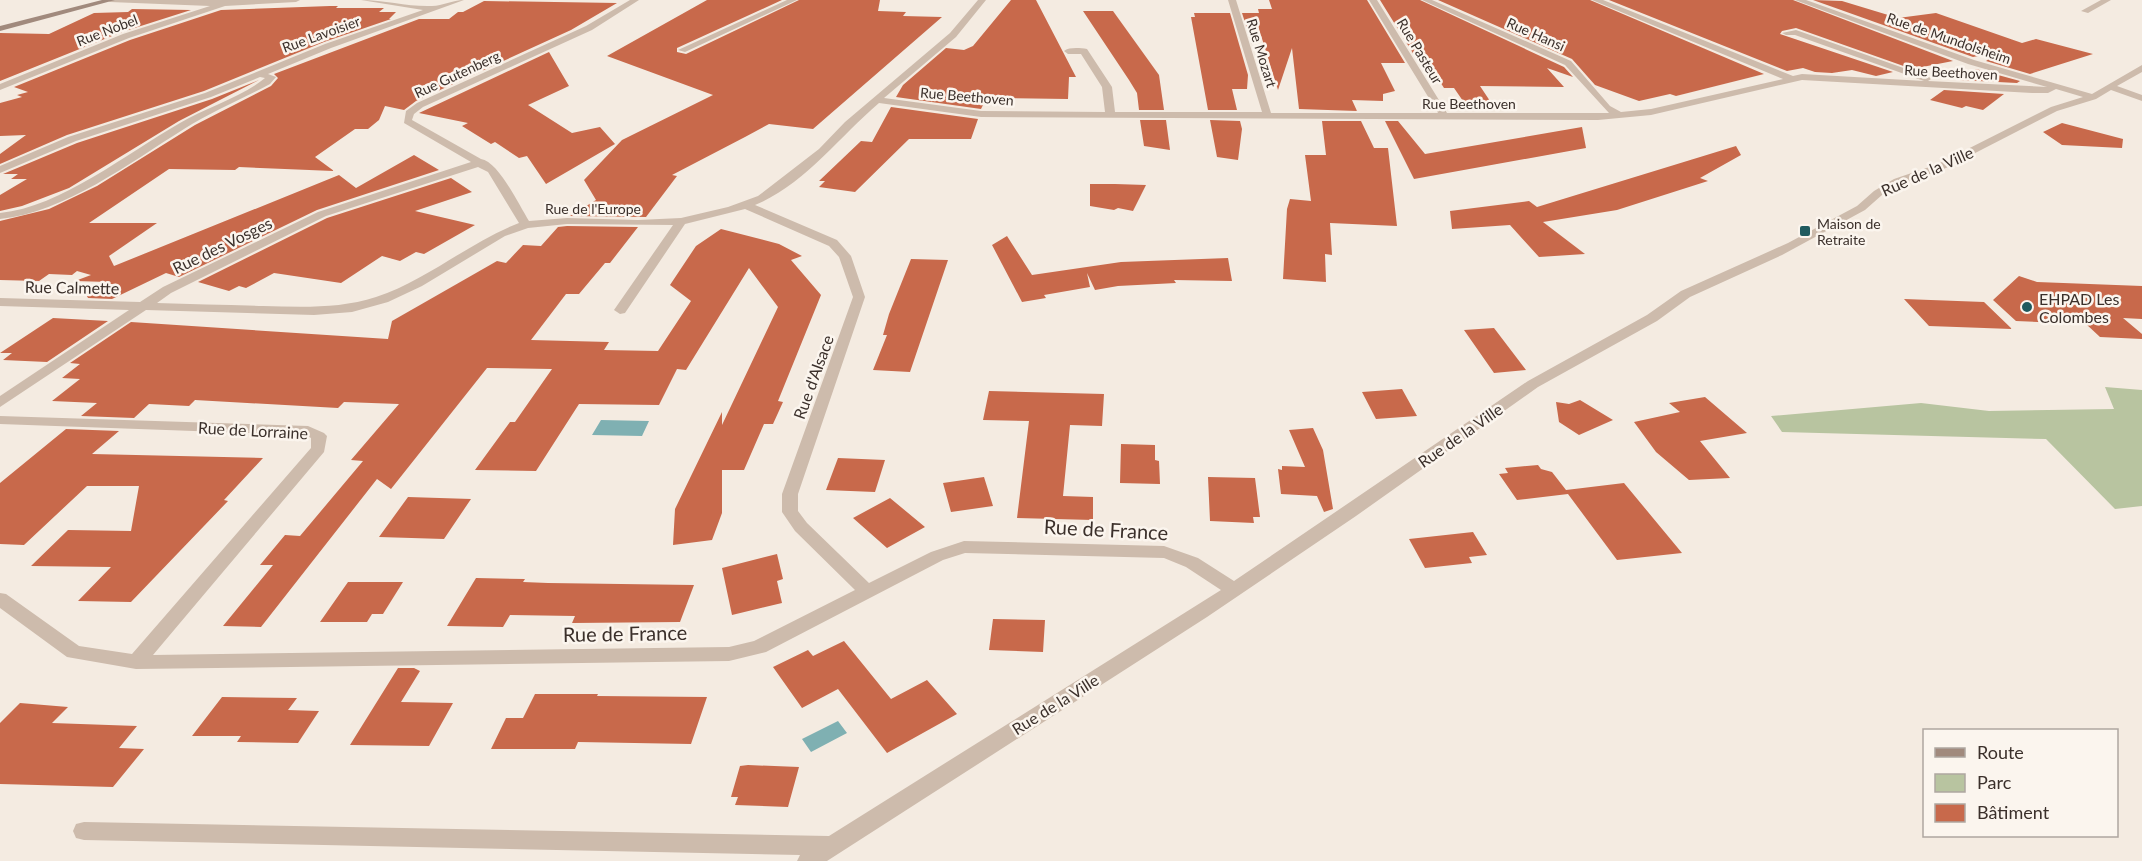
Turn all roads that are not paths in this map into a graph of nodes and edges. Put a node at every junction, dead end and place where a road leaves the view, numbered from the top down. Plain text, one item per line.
1 (110, 0) edge
2 (236, 0) edge
3 (296, 0) edge
4 (365, 0) edge
5 (460, 0) edge
6 (635, 0) edge
7 (793, 0) edge
8 (982, 0) edge
9 (1232, 0) edge
10 (1373, 0) edge
11 (1426, 0) edge
12 (1596, 0) edge
13 (1799, 0) edge
14 (2107, 0) edge
15 (226, 4) junction
16 (435, 9) junction
17 (2085, 11) dead end
18 (0, 29) edge
19 (1785, 33) dead end
20 (682, 50) dead end
21 (1068, 51) dead end
22 (2142, 68) edge
23 (260, 74) junction
24 (1791, 79) junction
25 (2120, 82) junction
26 (1943, 85) junction
27 (2055, 86) junction
28 (0, 87) edge
29 (2110, 87) junction
30 (2142, 87) edge
31 (2093, 97) junction
32 (2142, 98) edge
33 (878, 100) junction
34 (1110, 114) junction
35 (1267, 114) junction
36 (151, 115) junction
37 (1619, 115) junction
38 (1444, 116) junction
39 (183, 125) junction
40 (482, 162) junction
41 (0, 170) edge
42 (746, 205) junction
43 (0, 216) edge
44 (681, 221) junction
45 (526, 225) junction
46 (0, 302) edge
47 (143, 305) junction
48 (620, 310) dead end
49 (0, 403) edge
50 (0, 420) edge
51 (1233, 589) junction
52 (867, 591) junction
53 (0, 599) edge
54 (136, 662) junction
55 (84, 831) dead end
56 (832, 846) junction
57 (808, 861) edge

1 - 15 street
1 - 18 street
2 - 15 street
3 - 15 street
4 - 16 street
5 - 16 street, Rue Lavoisier
6 - 40 street, Rue Gutenberg
7 - 20 street
8 - 33 street, Rue de l'Europe
9 - 35 street, Rue Mozart
10 - 38 street, Rue Pasteur
11 - 37 street, Rue Hansi
12 - 24 street
13 - 27 street, Rue de Mundolsheim
14 - 17 street
15 - 28 street, Rue Nobel
16 - 23 street, Rue Lavoisier
19 - 26 street
21 - 34 street
22 - 25 street, Rue de la Ville
23 - 36 street, Rue Lavoisier
23 - 39 street
24 - 26 street, Rue Beethoven
24 - 37 street, Rue Beethoven
25 - 29 street, Rue de la Ville
25 - 30 street
26 - 27 street, Rue Beethoven
27 - 31 street, Rue de Mundolsheim
29 - 31 street, Rue de la Ville
29 - 32 street
31 - 51 street, Rue de la Ville
33 - 34 street, Rue Beethoven
33 - 42 street, Rue de l'Europe
34 - 35 street, Rue Beethoven
35 - 38 street, Rue Beethoven
36 - 39 street
36 - 41 street, Rue Lavoisier
37 - 38 street, Rue Beethoven
39 - 43 street
40 - 45 street, Rue Gutenberg
40 - 47 street, Rue des Vosges
42 - 44 street, Rue de l'Europe
42 - 52 street, Rue d'Alsace
44 - 45 street, Rue de l'Europe
44 - 48 street
45 - 47 street, Rue de l'Europe
46 - 47 street, Rue Calmette
47 - 49 street, Rue des Vosges
50 - 54 street, Rue de Lorraine
51 - 52 street, Rue de France
51 - 56 street, Rue de la Ville
52 - 54 street, Rue de France
53 - 54 street, Rue de France
55 - 56 street
56 - 57 street, Rue de la Ville

